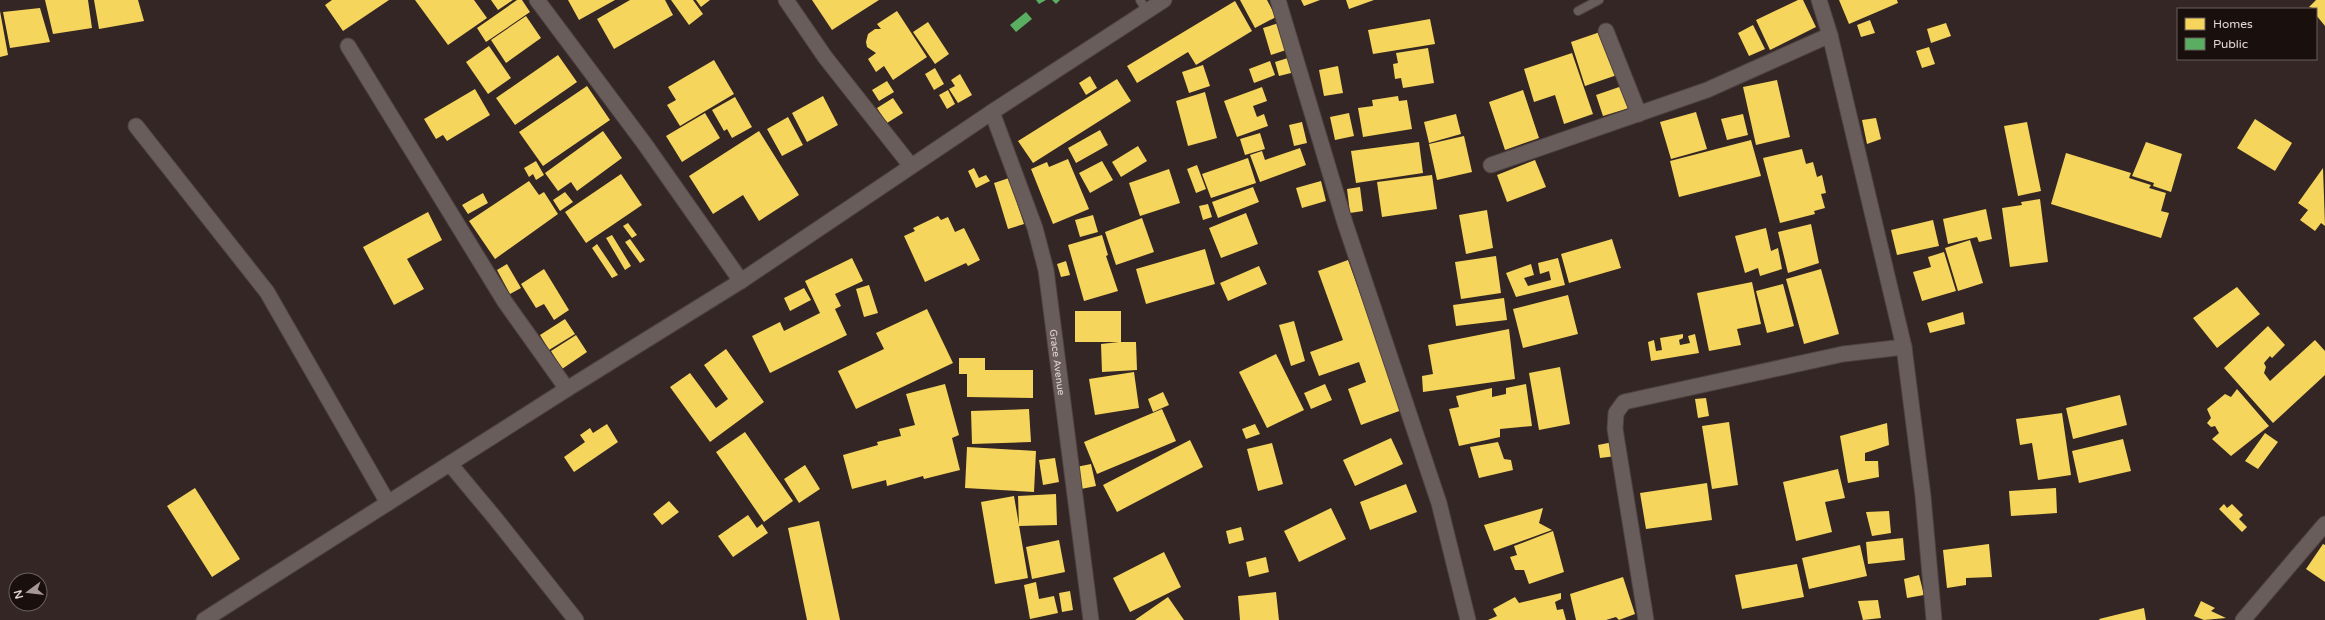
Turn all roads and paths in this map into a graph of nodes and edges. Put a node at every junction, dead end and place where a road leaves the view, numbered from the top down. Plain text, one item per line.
1 (537, 0) edge
2 (786, 0) edge
3 (1164, 0) edge
4 (1278, 0) edge
5 (1599, 0) edge
6 (1819, 0) edge
7 (1144, 6) edge
8 (1578, 11) dead end
9 (1606, 31) dead end
10 (1830, 35) junction
11 (348, 46) dead end
12 (992, 112) junction
13 (1639, 114) junction
14 (136, 126) dead end
15 (1491, 165) dead end
16 (911, 166) junction
17 (741, 281) junction
18 (1904, 346) junction
19 (567, 389) junction
20 (450, 464) junction
21 (388, 503) junction
22 (2325, 524) edge
23 (204, 620) edge
24 (576, 620) edge
25 (1091, 620) edge
26 (1468, 620) edge
27 (1646, 620) edge
28 (1934, 620) edge
29 (2243, 620) edge

1 - 17 street
2 - 16 street
3 - 7 street
4 - 26 street
5 - 8 lane
6 - 10 street
7 - 12 street
9 - 13 street
10 - 13 street
10 - 18 street
11 - 19 street
12 - 16 street
12 - 25 street, Grace Avenue
13 - 15 street
14 - 21 street
16 - 17 street
17 - 19 street
18 - 27 street
18 - 28 street
19 - 20 street
20 - 21 street
20 - 24 street
21 - 23 street
22 - 29 street

